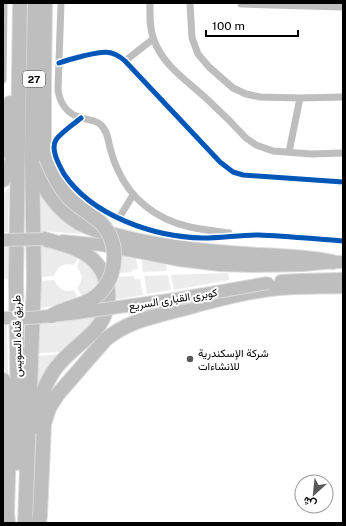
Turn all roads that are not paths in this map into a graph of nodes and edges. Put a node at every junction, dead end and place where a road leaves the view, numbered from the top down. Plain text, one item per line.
1 (4, 3) edge
2 (11, 3) edge
3 (20, 3) edge
4 (35, 3) edge
5 (45, 3) edge
6 (61, 3) edge
7 (150, 3) edge
8 (190, 3) edge
9 (241, 4) dead end
10 (343, 7) edge
11 (153, 39) junction
12 (125, 61) junction
13 (59, 63) junction
14 (7, 79) edge
15 (343, 97) edge
16 (300, 98) junction
17 (81, 118) junction
18 (19, 148) junction
19 (3, 151) edge
20 (289, 152) junction
21 (343, 153) edge
22 (32, 155) junction
23 (3, 180) edge
24 (343, 182) edge
25 (133, 195) junction
26 (119, 218) junction
27 (233, 236) junction
28 (44, 239) junction
29 (3, 240) edge
30 (343, 242) edge
31 (338, 262) edge
32 (343, 279) edge
33 (343, 286) edge
34 (51, 316) junction
35 (3, 318) edge
36 (3, 380) edge
37 (3, 405) edge
38 (18, 422) junction
39 (8, 523) edge
40 (15, 523) edge
41 (25, 523) edge
42 (32, 523) edge
43 (39, 523) edge

1 - 14 street
2 - 14 highway
3 - 18 highway, 27
4 - 22 highway, 27
5 - 34 highway, bridge
6 - 13 street
7 - 11 street
8 - 16 street
9 - 10 street
11 - 12 street
11 - 20 street
12 - 13 street
12 - 24 street
13 - 17 street
14 - 19 highway
15 - 16 street
16 - 20 street
17 - 25 street
17 - 26 street
18 - 23 highway
18 - 38 highway, طريق قناه السويس
20 - 21 street
22 - 31 highway
22 - 41 highway, طريق قناه السويس
25 - 26 street
25 - 27 street
26 - 27 street
27 - 30 street
28 - 29 highway, bridge
28 - 31 highway
28 - 42 highway, bridge
32 - 34 highway, كوبرى القبارى السريع, bridge
33 - 43 highway
34 - 35 highway, كوبرى القبارى السريع, bridge
36 - 38 highway
37 - 39 highway
38 - 40 highway, طريق قناه السويس

